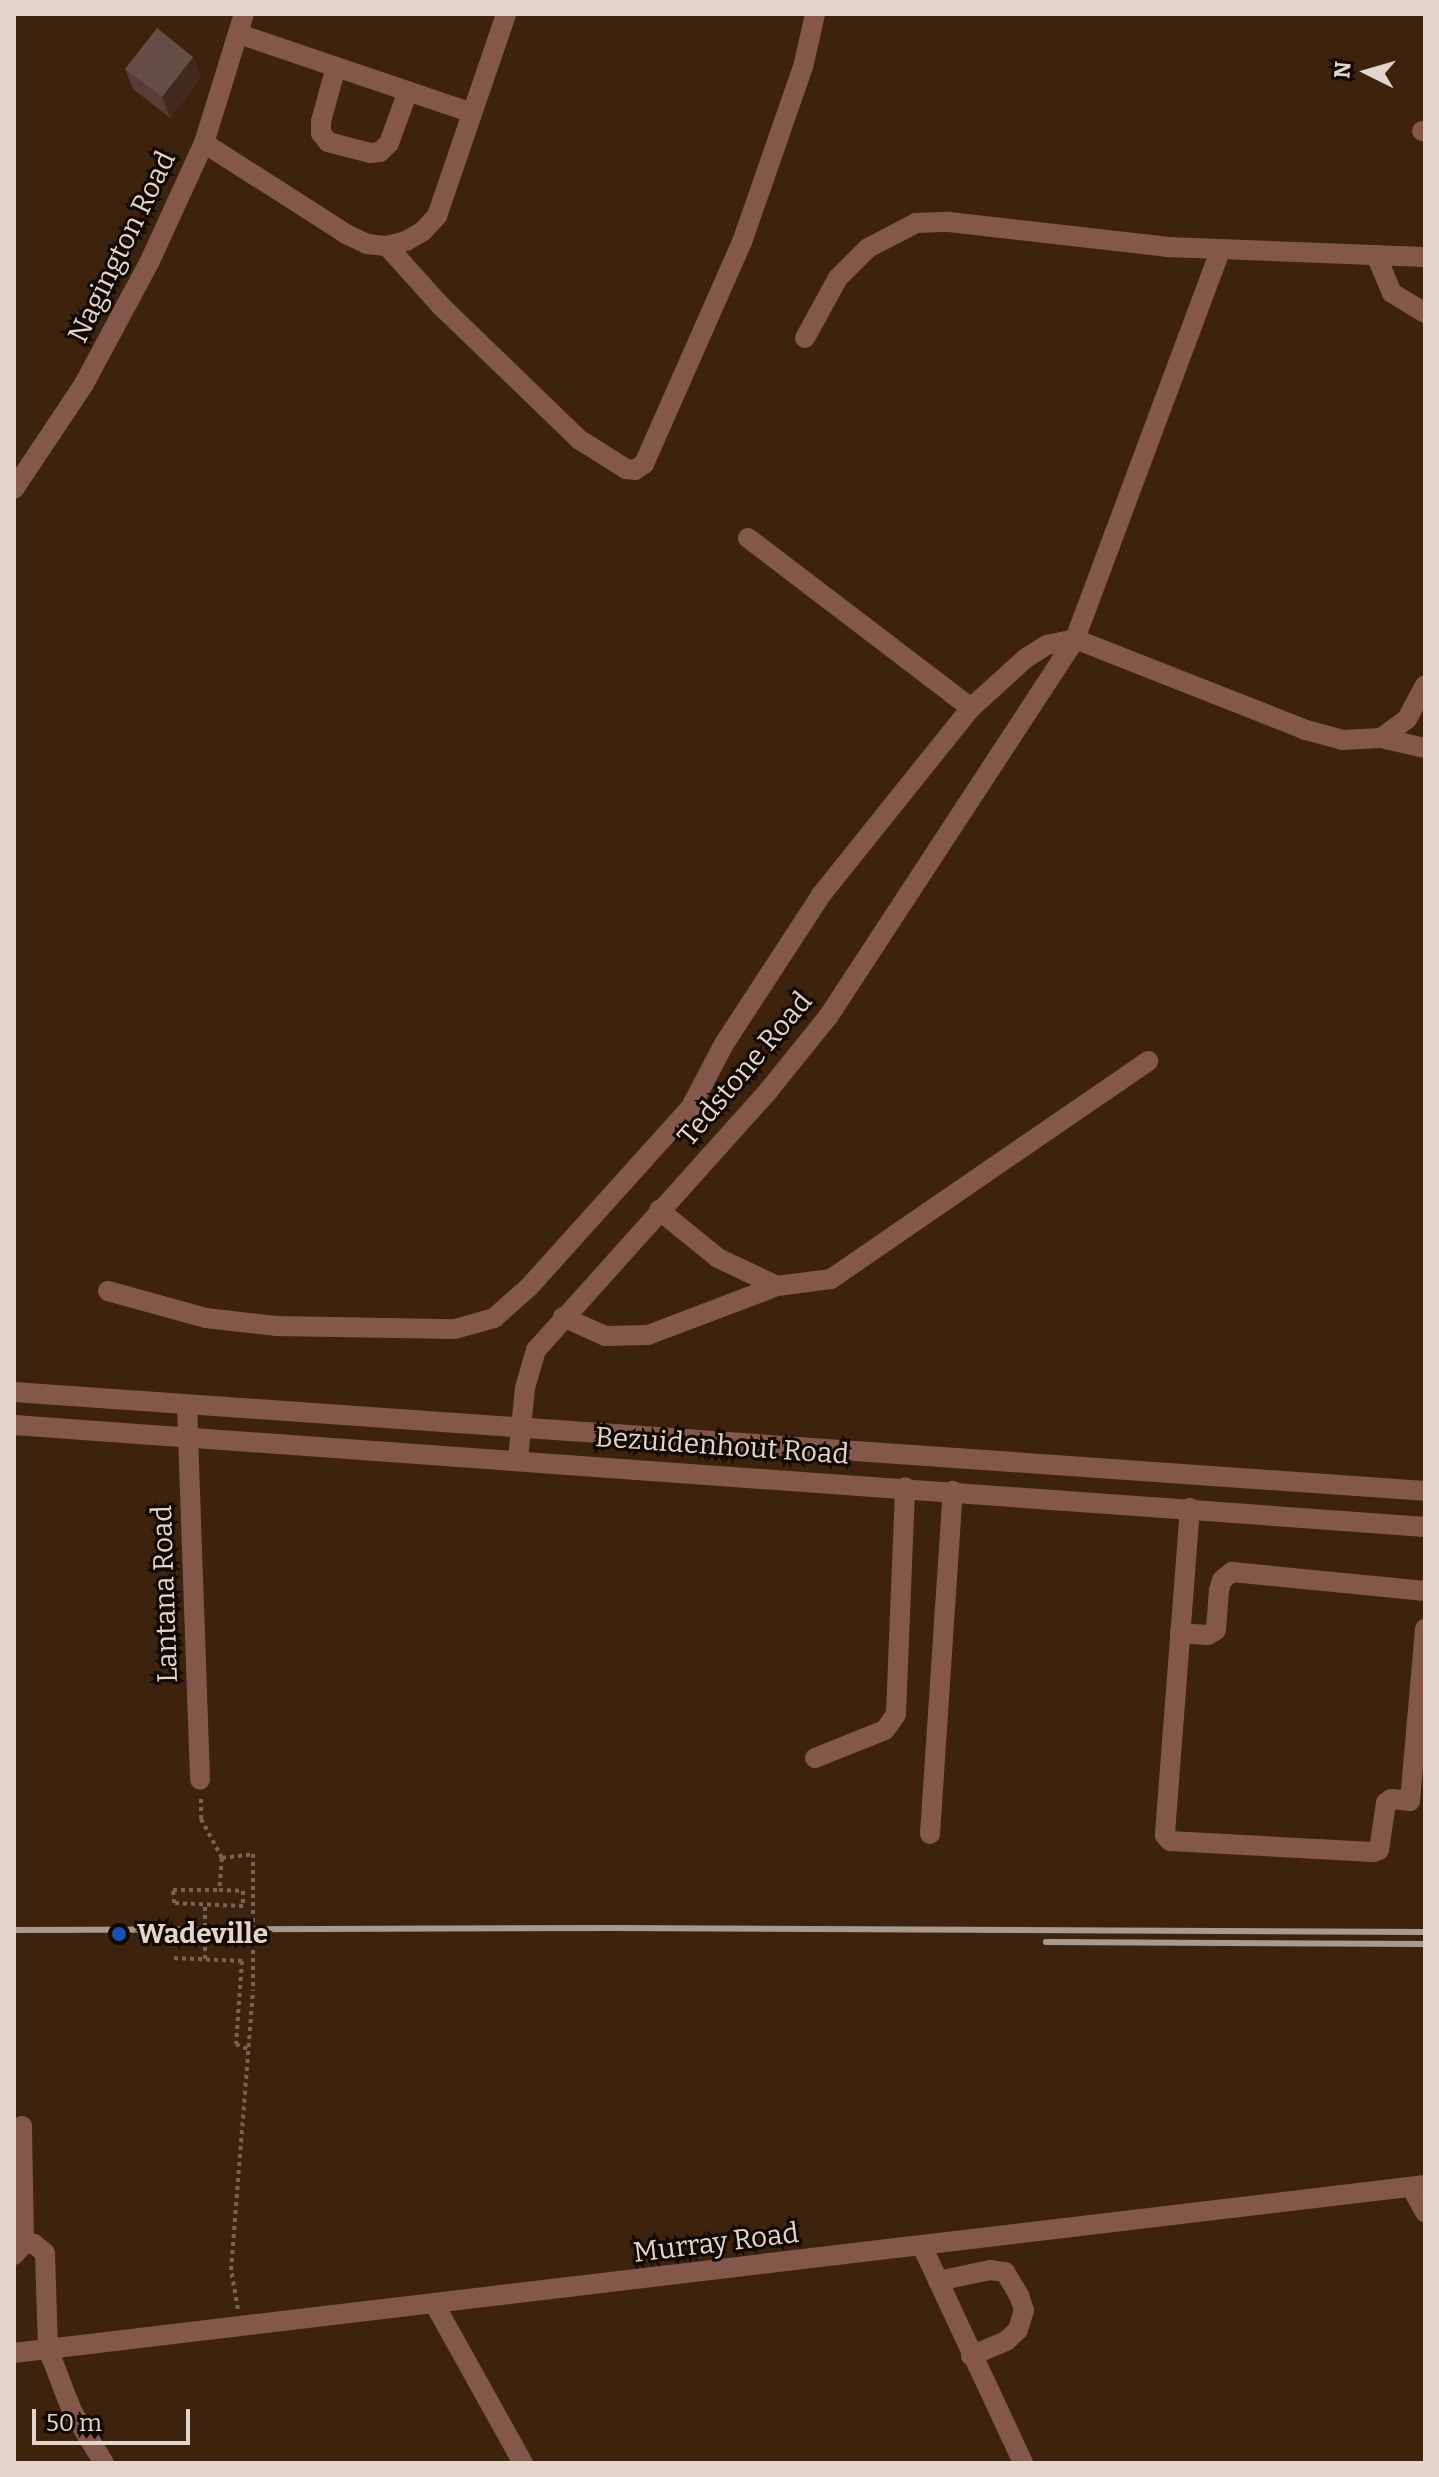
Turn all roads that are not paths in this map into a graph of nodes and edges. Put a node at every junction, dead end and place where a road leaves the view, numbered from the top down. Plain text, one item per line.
1 (506, 14) edge
2 (815, 14) edge
3 (242, 24) edge
4 (336, 67) junction
5 (408, 91) junction
6 (472, 113) junction
7 (204, 143) junction
8 (387, 246) junction
9 (1221, 249) junction
10 (1376, 255) junction
11 (1425, 257) edge
12 (1425, 313) edge
13 (805, 338) dead end
14 (14, 489) edge
15 (748, 538) dead end
16 (1075, 639) junction
17 (1425, 685) edge
18 (971, 708) junction
19 (1381, 738) junction
20 (1425, 748) edge
21 (1148, 1061) dead end
22 (659, 1210) junction
23 (777, 1286) junction
24 (108, 1291) dead end
25 (563, 1317) junction
26 (14, 1392) edge
27 (187, 1406) junction
28 (428, 1422) junction
29 (14, 1425) edge
30 (521, 1428) junction
31 (188, 1439) junction
32 (427, 1454) junction
33 (898, 1455) junction
34 (518, 1459) junction
35 (1177, 1474) junction
36 (900, 1486) junction
37 (1423, 1486) edge
38 (953, 1491) junction
39 (1182, 1508) junction
40 (1420, 1526) edge
41 (1425, 1591) edge
42 (1425, 1629) edge
43 (1180, 1633) junction
44 (1423, 1705) edge
45 (815, 1758) dead end
46 (200, 1780) road end
47 (930, 1834) dead end
48 (22, 2126) dead end
49 (1418, 2186) edge
50 (1425, 2212) edge
51 (922, 2246) junction
52 (19, 2249) edge
53 (938, 2281) junction
54 (435, 2305) junction
55 (48, 2349) junction
56 (14, 2353) edge
57 (971, 2356) junction
58 (104, 2463) edge
59 (523, 2463) edge
60 (1023, 2463) edge

1 - 6 street
2 - 8 street
3 - 4 street
3 - 7 street, Nagington Road
4 - 5 street
4 - 5 street
5 - 6 street
6 - 8 street
7 - 8 street
7 - 14 street, Nagington Road
9 - 10 street
9 - 13 street
9 - 16 street, Tedstone Road
10 - 11 street
10 - 12 street
15 - 18 street
16 - 18 street
16 - 19 street
16 - 22 street, Tedstone Road
17 - 19 street
18 - 24 street
19 - 20 street
21 - 23 street
22 - 23 street
22 - 25 street, Tedstone Road
23 - 25 street
25 - 30 street, Tedstone Road
26 - 27 street, Bezuidenhout Road
27 - 28 street, Bezuidenhout Road
27 - 31 street, Lantana Road
28 - 30 street, Bezuidenhout Road
28 - 32 street
29 - 31 street, Bezuidenhout Road
30 - 33 street, Bezuidenhout Road
30 - 34 street, Tedstone Road
31 - 32 street, Bezuidenhout Road
31 - 46 street, Lantana Road
32 - 34 street, Bezuidenhout Road
33 - 35 street, Bezuidenhout Road
33 - 36 street
34 - 36 street, Bezuidenhout Road
35 - 37 street, Bezuidenhout Road
35 - 39 street
36 - 38 street, Bezuidenhout Road
36 - 45 street
37 - 40 street
38 - 39 street, Bezuidenhout Road
38 - 47 street
39 - 40 street, Bezuidenhout Road
39 - 43 street
41 - 43 street
42 - 44 street
43 - 44 street
48 - 52 street
49 - 50 street
49 - 51 street, Murray Road
51 - 53 street
51 - 54 street, Murray Road
52 - 55 street
53 - 57 street
53 - 57 street
54 - 55 street, Murray Road
54 - 59 street
55 - 56 street, Murray Road
55 - 58 street
57 - 60 street

